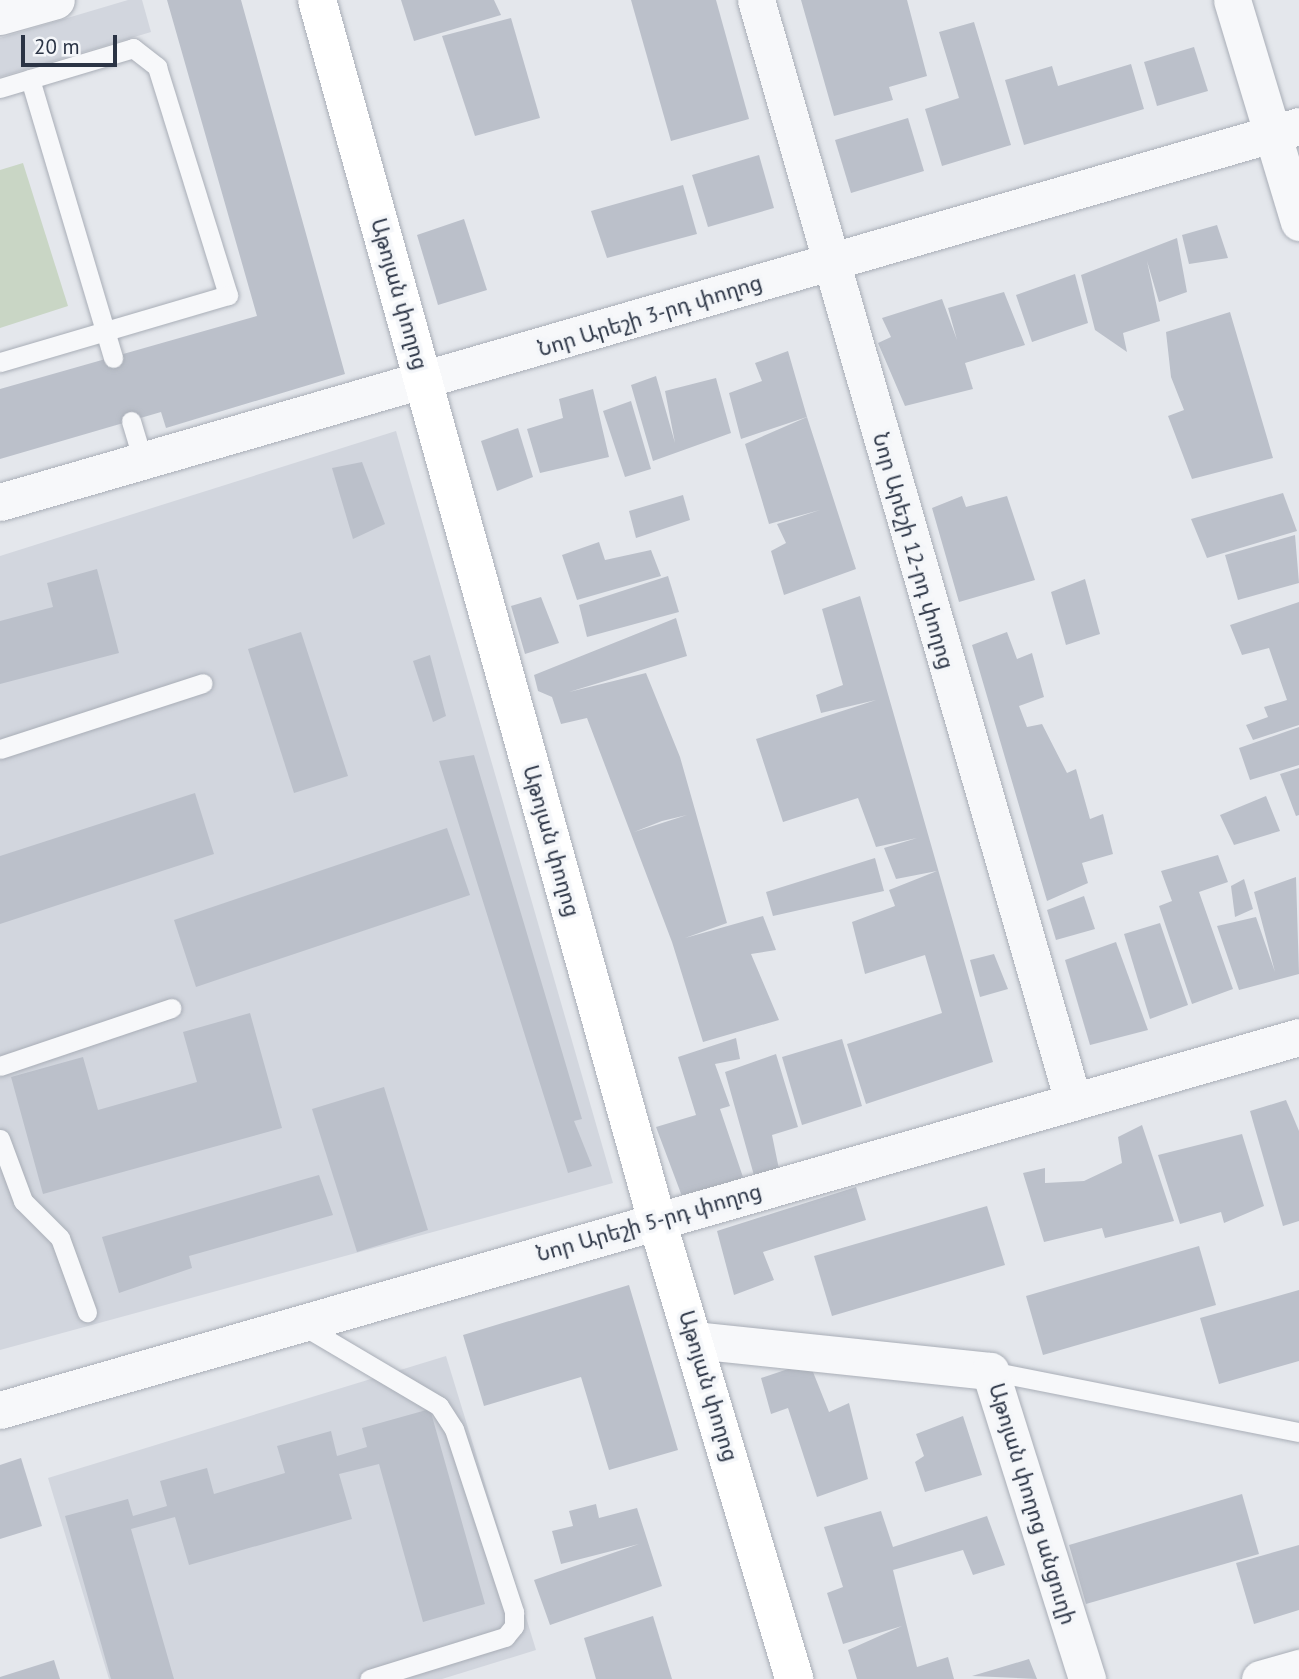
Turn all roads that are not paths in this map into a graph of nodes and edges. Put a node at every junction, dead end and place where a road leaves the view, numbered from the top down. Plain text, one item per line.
1 (56, 0) edge
2 (317, 0) edge
3 (756, 0) edge
4 (1233, 0) edge
5 (0, 16) edge
6 (30, 79) junction
7 (0, 88) edge
8 (1286, 130) edge
9 (1299, 222) edge
10 (830, 262) junction
11 (104, 331) junction
12 (113, 358) dead end
13 (0, 362) edge
14 (424, 384) junction
15 (131, 421) dead end
16 (143, 461) junction
17 (0, 502) edge
18 (203, 683) dead end
19 (0, 749) edge
20 (171, 1008) dead end
21 (1299, 1037) edge
22 (0, 1066) edge
23 (1073, 1101) junction
24 (0, 1139) edge
25 (657, 1221) junction
26 (87, 1312) dead end
27 (302, 1325) junction
28 (695, 1340) junction
29 (990, 1371) junction
30 (0, 1409) edge
31 (1299, 1432) edge
32 (1299, 1668) edge
33 (369, 1679) edge
34 (794, 1679) edge
35 (1087, 1679) edge
36 (1260, 1679) edge

1 - 5 street
2 - 14 main road, Աթոյան փողոց
3 - 10 street, Նոր Արեշի 12-րդ փողոց
4 - 8 street
6 - 7 lane
6 - 11 lane
6 - 11 lane
8 - 9 street
8 - 10 street, Նոր Արեշի 3-րդ փողոց
10 - 14 street, Նոր Արեշի 3-րդ փողոց
10 - 23 street, Նոր Արեշի 12-րդ փողոց
11 - 12 lane
11 - 13 lane
14 - 16 street, Նոր Արեշի 3-րդ փողոց
14 - 25 main road, Աթոյան փողոց
15 - 16 lane
16 - 17 street, Նոր Արեշի 3-րդ փողոց
18 - 19 lane
20 - 22 lane
21 - 23 street, Նոր Արեշի 5-րդ փողոց
23 - 25 street, Նոր Արեշի 5-րդ փողոց
24 - 26 lane
25 - 27 street, Նոր Արեշի 5-րդ փողոց
25 - 28 main road, Աթոյան փողոց
27 - 30 street, Նոր Արեշի 5-րդ փողոց
27 - 33 lane
28 - 29 street, Աթոյան փողոց անցուղի
28 - 34 main road, Աթոյան փողոց
29 - 31 lane
29 - 35 street, Աթոյան փողոց անցուղի
32 - 36 street

